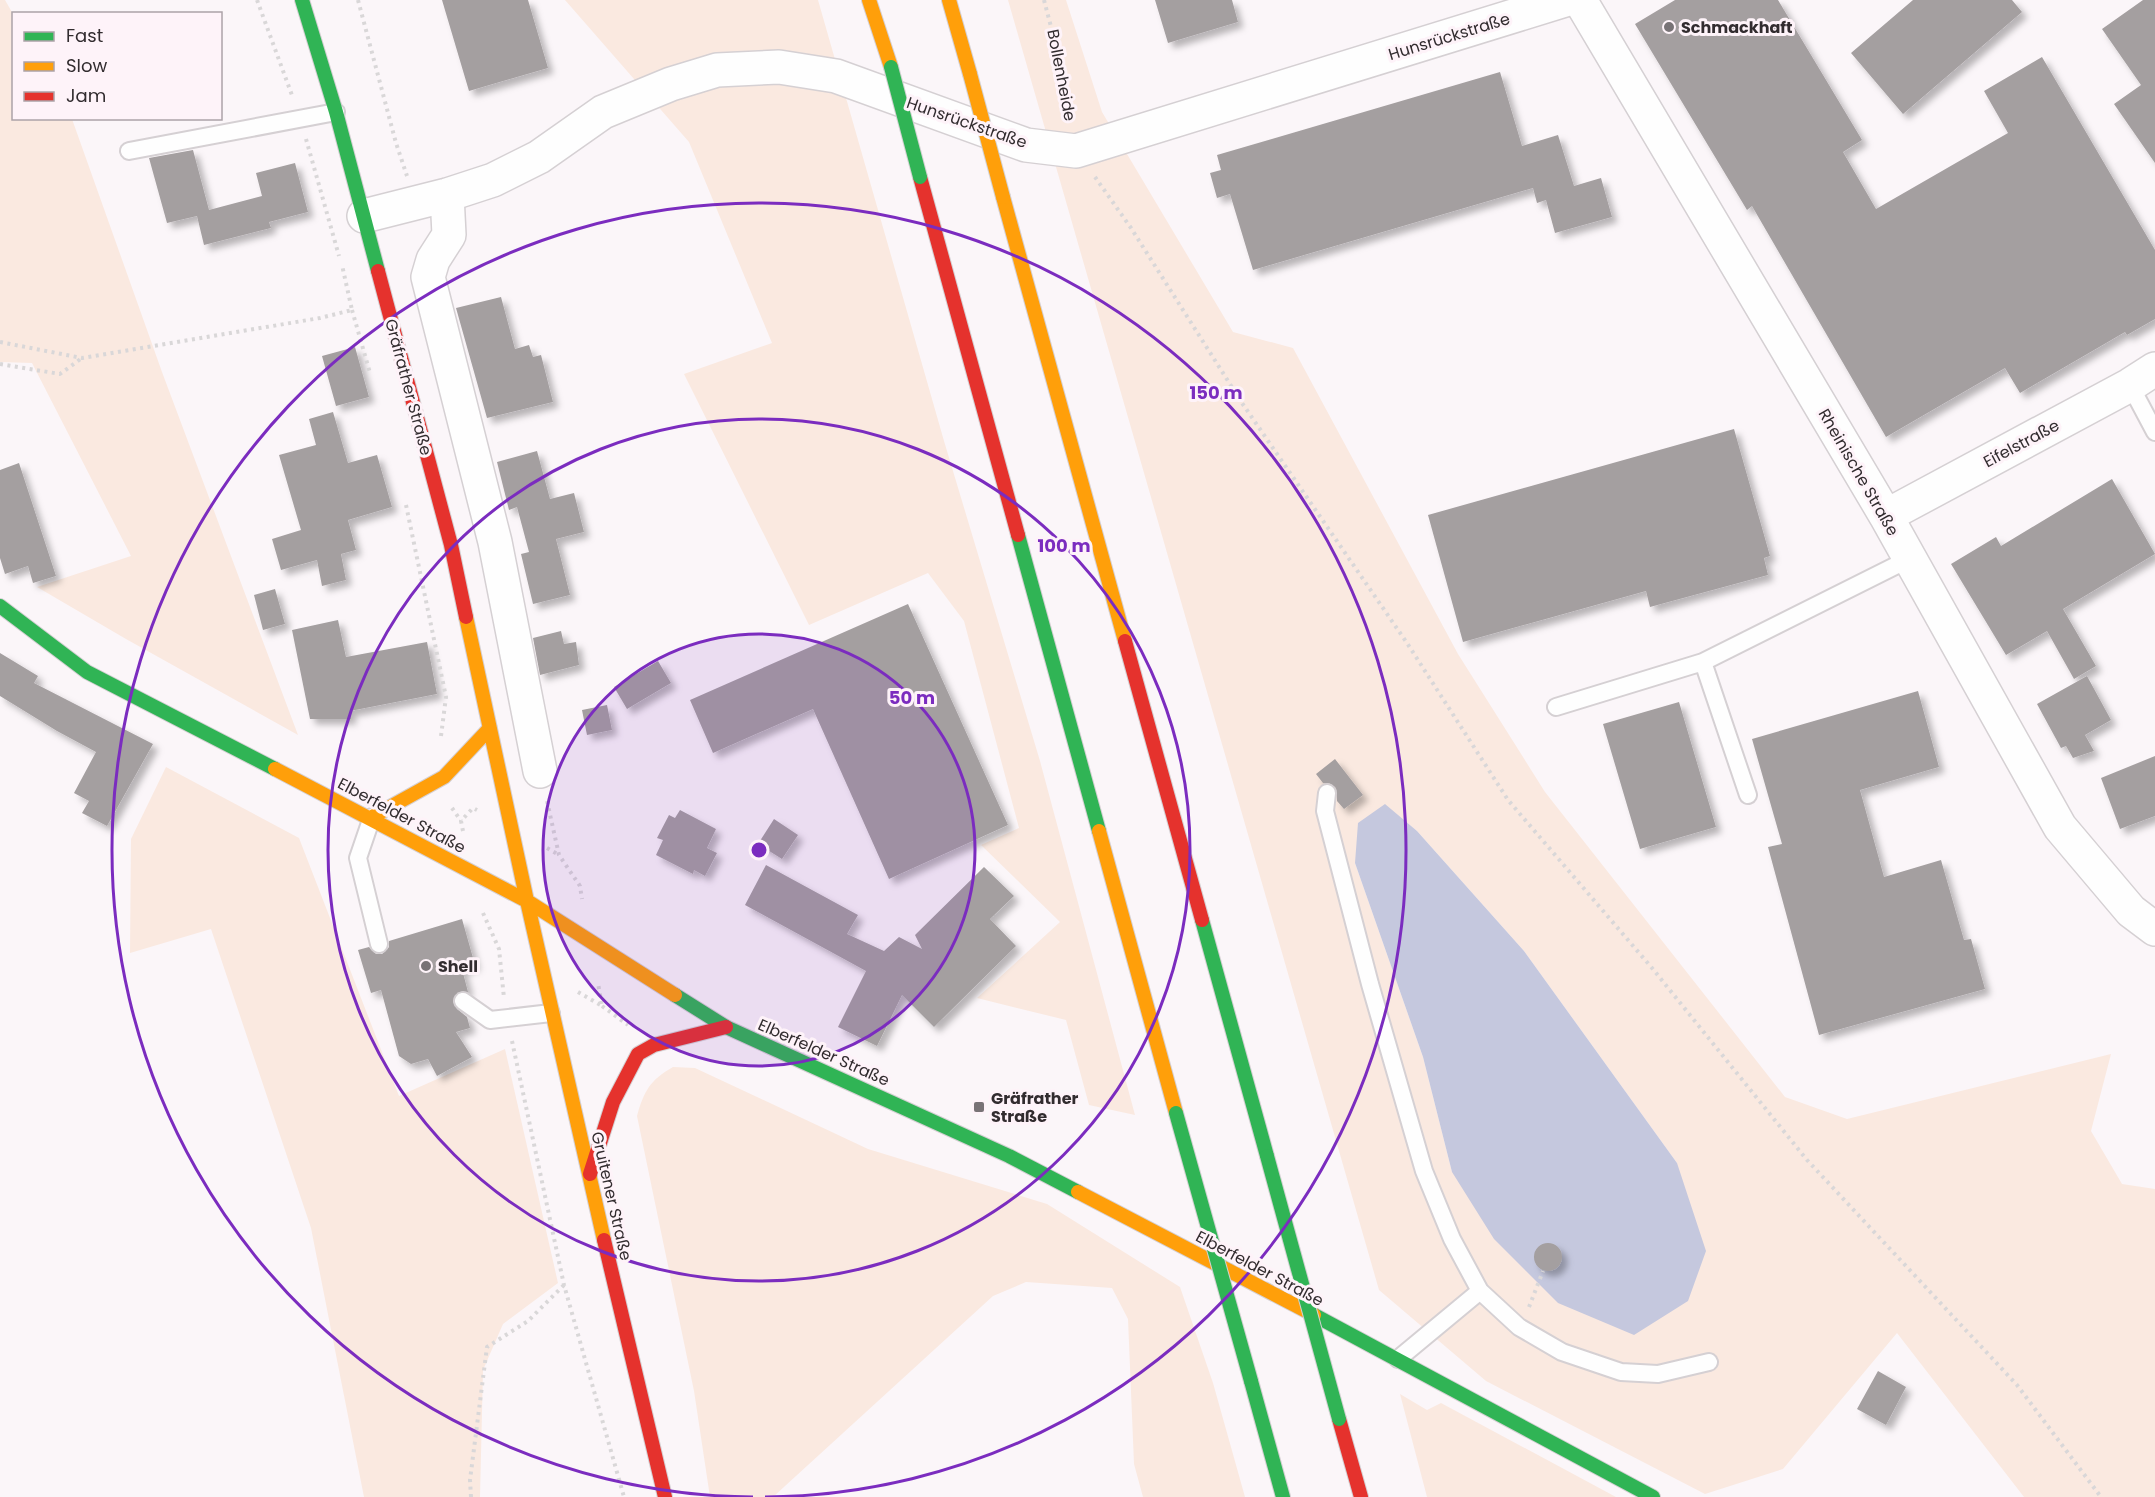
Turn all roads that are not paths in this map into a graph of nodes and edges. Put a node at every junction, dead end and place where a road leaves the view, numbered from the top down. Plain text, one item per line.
1 (302, 0) edge
2 (869, 0) edge
3 (949, 0) edge
4 (1565, 0) edge
5 (1580, 0) edge
6 (336, 112) junction
7 (129, 151) dead end
8 (432, 199) junction
9 (364, 216) junction
10 (2143, 377) edge
11 (2155, 432) edge
12 (1886, 516) junction
13 (1909, 559) junction
14 (0, 606) edge
15 (1702, 662) junction
16 (1556, 707) dead end
17 (490, 728) junction
18 (540, 771) joint
19 (503, 778) junction
20 (1327, 793) dead end
21 (1748, 795) dead end
22 (372, 817) junction
23 (527, 901) junction
24 (2155, 929) edge
25 (379, 944) dead end
26 (463, 1001) dead end
27 (551, 1013) junction
28 (726, 1027) junction
29 (590, 1174) junction
30 (1480, 1291) junction
31 (1398, 1359) junction
32 (1709, 1362) dead end
33 (665, 1497) edge
34 (1283, 1497) edge
35 (1361, 1497) edge
36 (1653, 1497) edge

1 - 6 main road, Gräfrather Straße
2 - 34 main road, bridge
3 - 35 main road, bridge
4 - 8 street, Hunsrückstraße
5 - 12 street, Rheinische Straße
6 - 7 lane
6 - 9 main road, Gräfrather Straße
8 - 9 street, Hunsrückstraße
8 - 18 street
9 - 17 main road, Gräfrather Straße
10 - 11 lane
10 - 12 street, Eifelstraße
12 - 13 street, Rheinische Straße
13 - 15 lane
13 - 24 street, Rheinische Straße
14 - 22 main road, Elberfelder Straße
15 - 16 lane
15 - 21 lane
17 - 19 main road, Gräfrather Straße
17 - 22 main road
18 - 19 lane
19 - 23 main road, Gräfrather Straße
20 - 30 lane
22 - 23 main road, Elberfelder Straße
22 - 25 lane
23 - 27 main road, Gruitener Straße
23 - 28 main road, Elberfelder Straße
26 - 27 lane
27 - 29 main road, Gruitener Straße
28 - 29 main road
28 - 31 main road, Elberfelder Straße
29 - 33 main road, Gruitener Straße
30 - 31 lane
30 - 32 lane
31 - 36 main road, Elberfelder Straße

